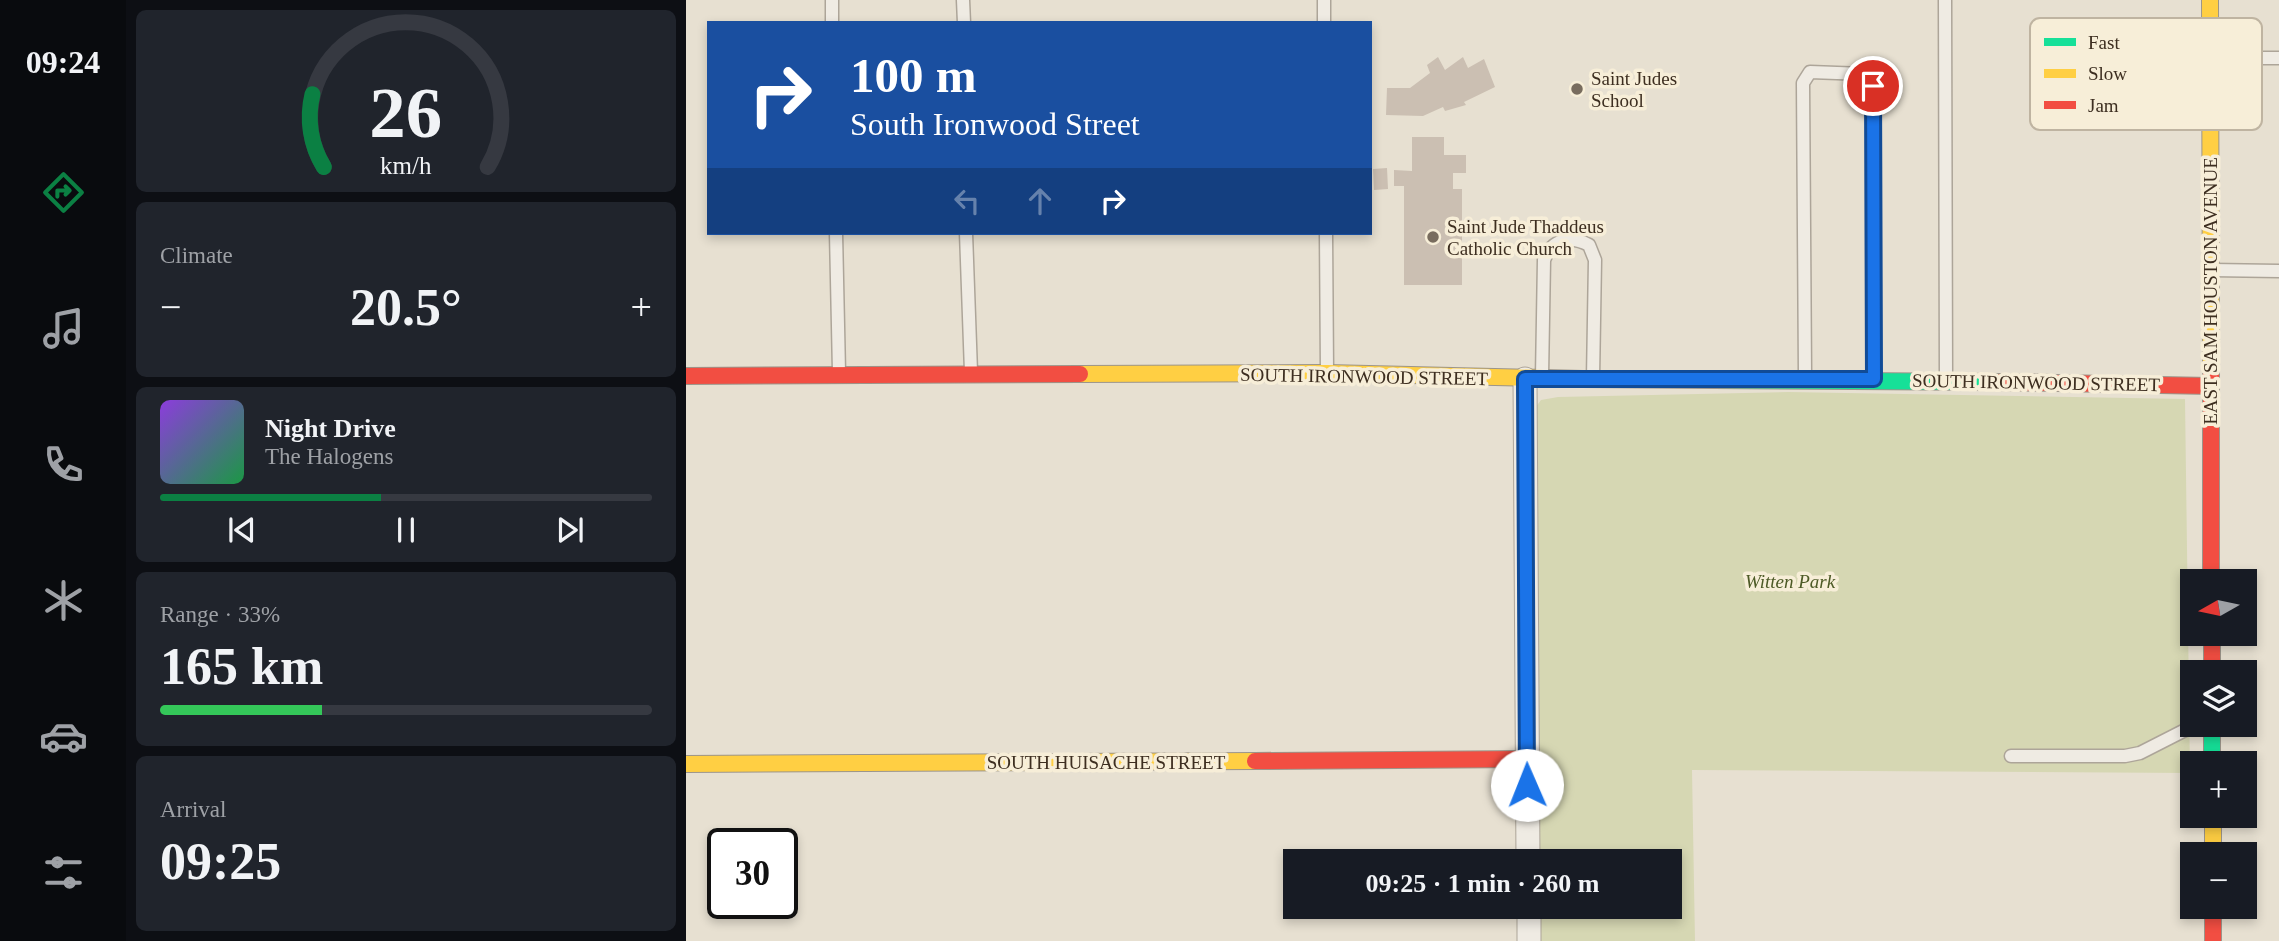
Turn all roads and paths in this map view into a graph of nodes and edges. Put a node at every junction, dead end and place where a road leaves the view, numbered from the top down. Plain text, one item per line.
1 (832, 0) edge
2 (963, 0) edge
3 (1324, 0) edge
4 (1945, 0) edge
5 (2210, 0) edge
6 (2210, 18) edge
7 (832, 21) edge
8 (964, 21) edge
9 (1324, 21) edge
10 (2210, 130) edge
11 (836, 235) edge
12 (967, 235) edge
13 (1326, 235) edge
14 (2210, 270) junction
15 (2279, 271) edge
16 (1327, 373) junction
17 (839, 375) junction
18 (971, 375) junction
19 (686, 376) edge
20 (1805, 378) junction
21 (1534, 379) junction
22 (1593, 379) junction
23 (1874, 379) junction
24 (1946, 381) junction
25 (2210, 386) junction
26 (2211, 569) edge
27 (2180, 733) edge
28 (2011, 756) dead end
29 (1527, 759) junction
30 (686, 764) edge
31 (1528, 849) edge
32 (1529, 919) edge
33 (2213, 919) edge
34 (1530, 941) edge
35 (2213, 941) edge

1 - 7 lane
2 - 8 lane
3 - 9 lane
4 - 24 lane
5 - 6 street, EAST SAM HOUSTON AVENUE
10 - 14 street, EAST SAM HOUSTON AVENUE
11 - 17 lane
12 - 18 lane
13 - 16 lane
14 - 15 lane
14 - 25 street, EAST SAM HOUSTON AVENUE
16 - 18 street, SOUTH IRONWOOD STREET
16 - 21 street, SOUTH IRONWOOD STREET
17 - 18 street, SOUTH IRONWOOD STREET
17 - 19 street, SOUTH IRONWOOD STREET
20 - 22 street, SOUTH IRONWOOD STREET
20 - 23 street, SOUTH IRONWOOD STREET
20 - 23 lane
21 - 22 street, SOUTH IRONWOOD STREET
21 - 22 lane
21 - 29 street
23 - 24 street, SOUTH IRONWOOD STREET
24 - 25 street, SOUTH IRONWOOD STREET
25 - 26 street, EAST SAM HOUSTON AVENUE
27 - 28 lane
29 - 30 street, SOUTH HUISACHE STREET
29 - 31 street
32 - 34 street
33 - 35 street

